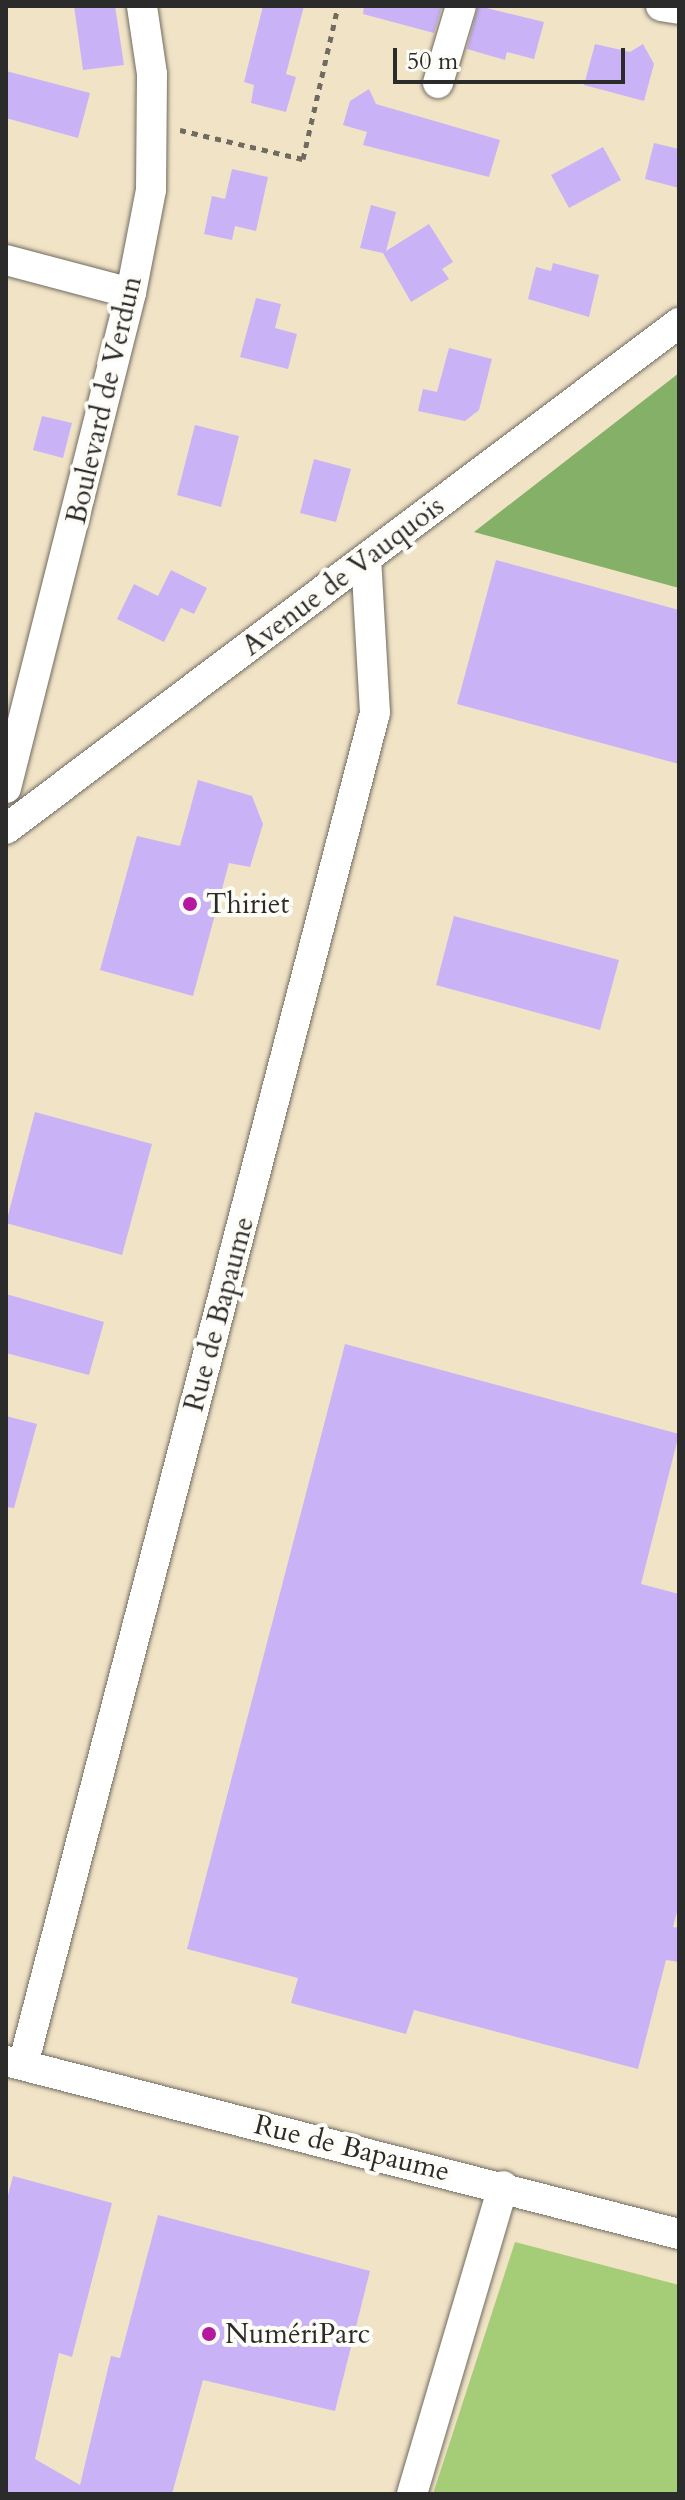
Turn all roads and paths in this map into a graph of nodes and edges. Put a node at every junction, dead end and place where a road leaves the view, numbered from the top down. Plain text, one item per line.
1 (142, 6) edge
2 (338, 6) edge
3 (461, 6) edge
4 (661, 6) edge
5 (679, 9) edge
6 (438, 83) dead end
7 (152, 123) junction
8 (6, 260) edge
9 (131, 293) junction
10 (679, 323) edge
11 (366, 559) junction
12 (6, 788) edge
13 (6, 829) edge
14 (14, 2063) edge
15 (503, 2186) junction
16 (679, 2234) edge
17 (412, 2494) edge

1 - 7 street, Boulevard de Verdun
2 - 7 path
3 - 6 street
4 - 5 street
7 - 9 street, Boulevard de Verdun
8 - 9 street
9 - 12 street, Boulevard de Verdun
10 - 11 street, Avenue de Vauquois
11 - 13 street, Avenue de Vauquois
11 - 14 street, Rue de Bapaume
14 - 15 street, Rue de Bapaume
15 - 16 street, Rue de Bapaume
15 - 17 street

